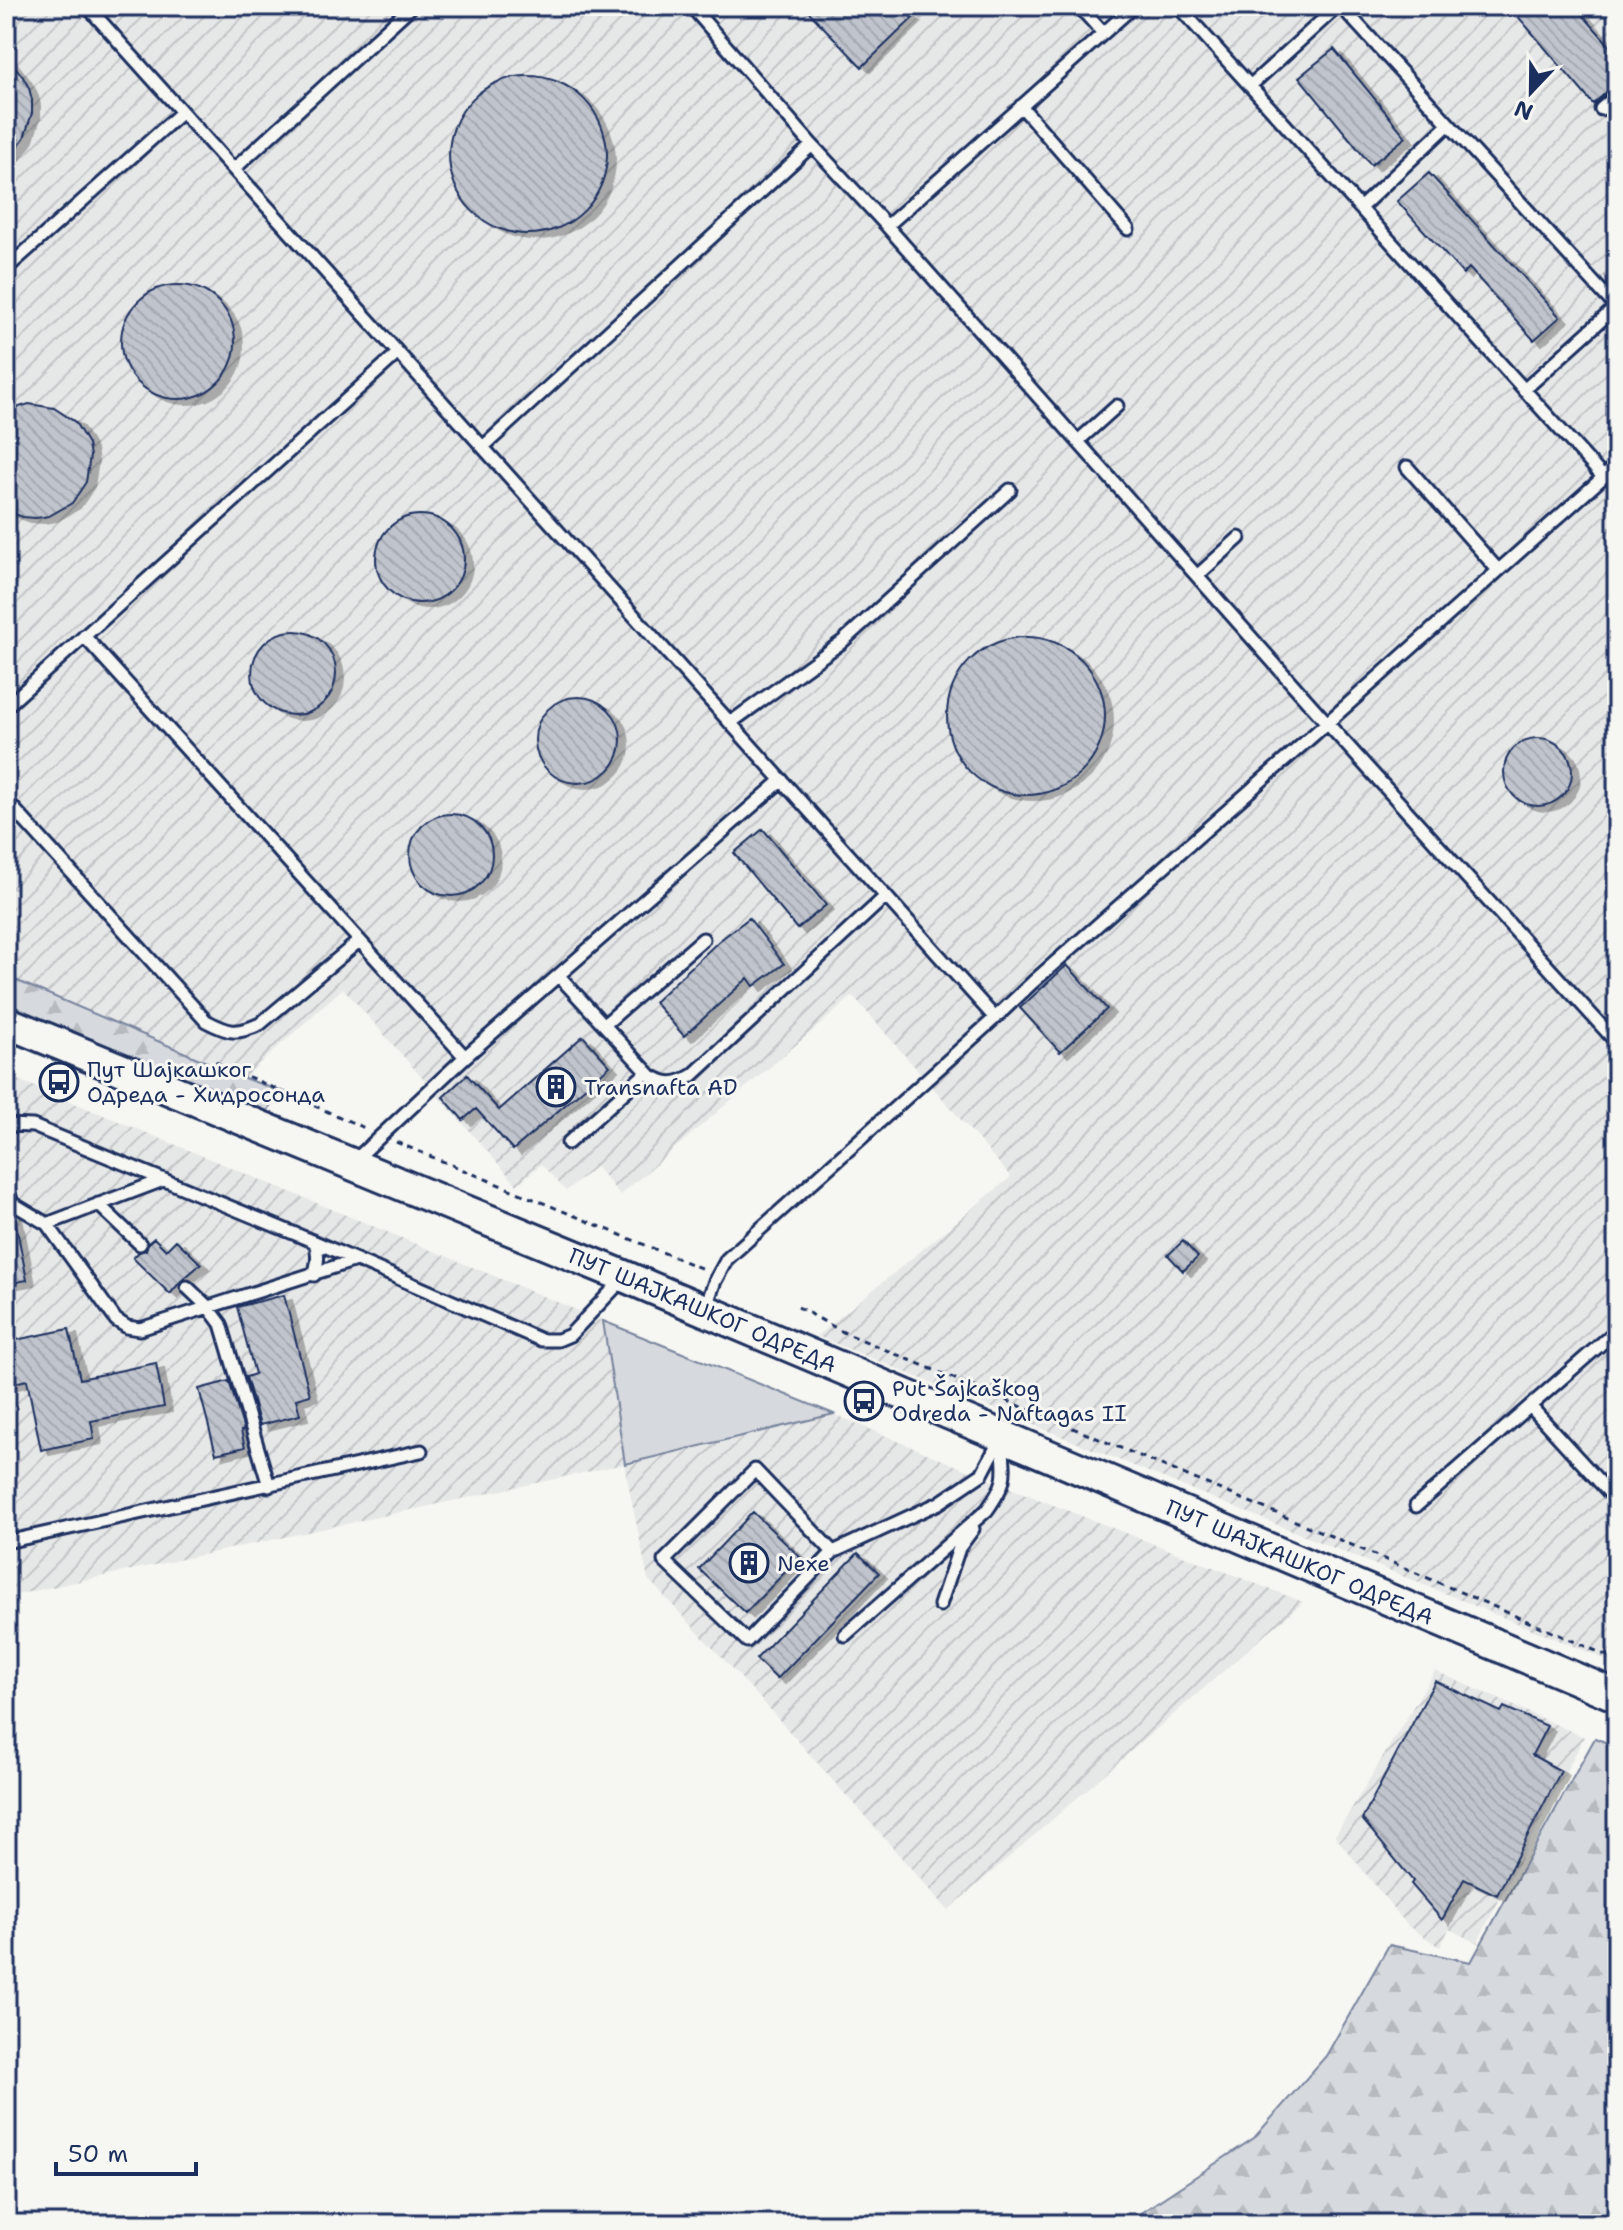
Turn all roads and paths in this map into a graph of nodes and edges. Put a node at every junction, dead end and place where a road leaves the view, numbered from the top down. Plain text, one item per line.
1 (87, 6) edge
2 (412, 6) edge
3 (691, 6) edge
4 (1079, 6) edge
5 (1134, 6) edge
6 (1178, 6) edge
7 (1340, 6) edge
8 (1103, 33) junction
9 (1250, 86) junction
10 (1617, 95) edge
11 (1021, 106) junction
12 (1601, 109) dead end
13 (182, 112) junction
14 (1449, 124) junction
15 (812, 145) junction
16 (234, 169) junction
17 (1360, 208) junction
18 (887, 226) junction
19 (1128, 229) dead end
20 (6, 269) edge
21 (1617, 306) edge
22 (398, 353) junction
23 (1524, 390) junction
24 (1117, 406) dead end
25 (1078, 441) junction
26 (483, 447) junction
27 (1617, 465) edge
28 (1407, 467) dead end
29 (1603, 477) junction
30 (1010, 490) dead end
31 (1239, 538) dead end
32 (1498, 570) junction
33 (1197, 576) junction
34 (84, 636) junction
35 (6, 707) edge
36 (730, 723) junction
37 (1327, 723) junction
38 (782, 780) junction
39 (6, 800) edge
40 (886, 896) junction
41 (703, 939) dead end
42 (359, 941) junction
43 (559, 976) junction
44 (995, 1018) junction
45 (6, 1022) edge
46 (604, 1025) junction
47 (1617, 1043) edge
48 (465, 1057) junction
49 (215, 1062) dead end
50 (647, 1072) junction
51 (6, 1125) edge
52 (381, 1135) junction
53 (568, 1143) dead end
54 (350, 1165) junction
55 (163, 1180) junction
56 (6, 1185) edge
57 (98, 1204) junction
58 (47, 1224) junction
59 (315, 1242) junction
60 (140, 1244) dead end
61 (356, 1260) junction
62 (314, 1275) junction
63 (718, 1275) junction
64 (626, 1277) junction
65 (187, 1287) dead end
66 (798, 1307) dead end
67 (209, 1308) junction
68 (704, 1310) junction
69 (1617, 1330) edge
70 (1530, 1406) junction
71 (1002, 1436) junction
72 (421, 1451) dead end
73 (269, 1486) junction
74 (1617, 1501) edge
75 (1416, 1506) dead end
76 (987, 1510) junction
77 (6, 1542) edge
78 (833, 1552) junction
79 (940, 1605) dead end
80 (845, 1635) dead end
81 (1617, 1660) edge
82 (1617, 1696) edge

1 - 13 lane
2 - 16 lane
3 - 15 lane
4 - 8 lane
5 - 8 lane
6 - 9 lane
7 - 9 lane
7 - 14 lane
8 - 11 lane
9 - 17 lane
10 - 12 lane
11 - 18 lane
11 - 19 lane
13 - 16 lane
13 - 20 lane
14 - 17 lane
14 - 21 lane
15 - 18 lane
15 - 26 lane
16 - 22 lane
17 - 23 lane
18 - 25 lane
21 - 23 lane
22 - 26 lane
22 - 34 lane
23 - 29 lane
24 - 25 lane
25 - 33 lane
26 - 36 lane
27 - 29 lane
28 - 32 lane
29 - 32 lane
30 - 36 lane
31 - 33 lane
32 - 37 lane
33 - 37 lane
34 - 35 lane
34 - 42 lane
36 - 38 lane
37 - 44 lane
37 - 47 lane
38 - 40 lane
38 - 43 lane
39 - 42 lane
40 - 44 lane
40 - 50 lane
41 - 46 lane
42 - 48 lane
43 - 46 lane
43 - 48 lane
44 - 63 lane
45 - 54 street, ПУТ ШАЈКАШКОГ ОДРЕДА
46 - 50 lane
48 - 52 lane
49 - 52 path
50 - 53 lane
51 - 55 lane
52 - 54 lane
52 - 63 path
54 - 64 street, ПУТ ШАЈКАШКОГ ОДРЕДА
55 - 57 lane
55 - 59 lane
56 - 58 lane
57 - 58 lane
57 - 60 lane
58 - 67 lane
59 - 61 lane
59 - 62 lane
61 - 62 lane
61 - 64 lane
62 - 67 lane
63 - 68 lane
64 - 68 street, ПУТ ШАЈКАШКОГ ОДРЕДА
65 - 67 lane
66 - 81 path
67 - 73 lane
68 - 71 street, ПУТ ШАЈКАШКОГ ОДРЕДА
69 - 70 lane
70 - 74 lane
70 - 75 lane
71 - 76 lane
71 - 78 lane
71 - 82 street, ПУТ ШАЈКАШКОГ ОДРЕДА
72 - 73 lane
73 - 77 lane
76 - 79 lane
76 - 80 lane
78 - 78 lane

